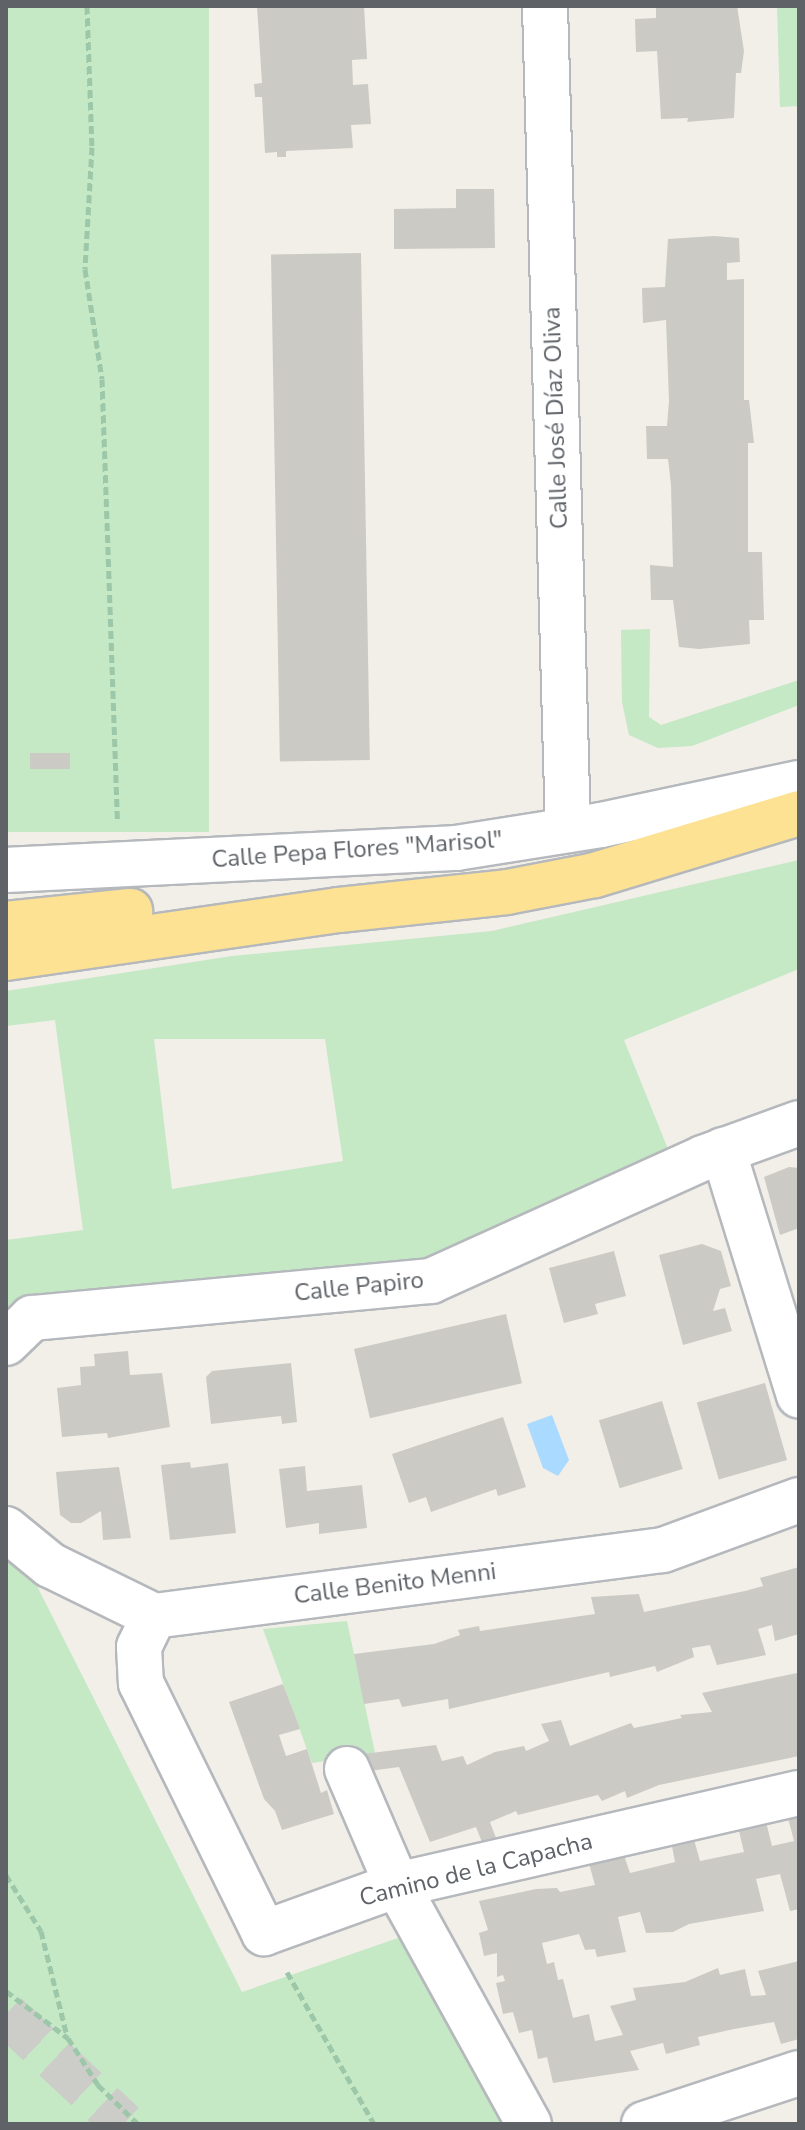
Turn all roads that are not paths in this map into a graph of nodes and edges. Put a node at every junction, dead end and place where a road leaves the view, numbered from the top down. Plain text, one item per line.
1 (545, 6) edge
2 (799, 783) edge
3 (799, 813) edge
4 (568, 830) junction
5 (6, 870) edge
6 (595, 875) junction
7 (6, 924) edge
8 (6, 958) edge
9 (799, 1123) edge
10 (723, 1150) junction
11 (19, 1330) edge
12 (799, 1396) edge
13 (799, 1500) edge
14 (6, 1529) edge
15 (154, 1616) junction
16 (347, 1769) dead end
17 (799, 1793) edge
18 (397, 1885) junction
19 (799, 2073) edge
20 (529, 2124) edge
21 (644, 2124) edge

1 - 4 street, Calle José Díaz Oliva
2 - 4 street, Calle Pepa Flores "Marisol"
3 - 6 highway
4 - 5 street, Calle Pepa Flores "Marisol"
6 - 7 highway
6 - 8 highway
9 - 10 street, Calle Papiro
10 - 11 street, Calle Papiro
10 - 12 street
13 - 15 street, Calle Benito Menni
14 - 15 street
15 - 18 street, Camino de la Capacha
16 - 18 street
17 - 18 street, Camino de la Capacha
18 - 20 street
19 - 21 street

